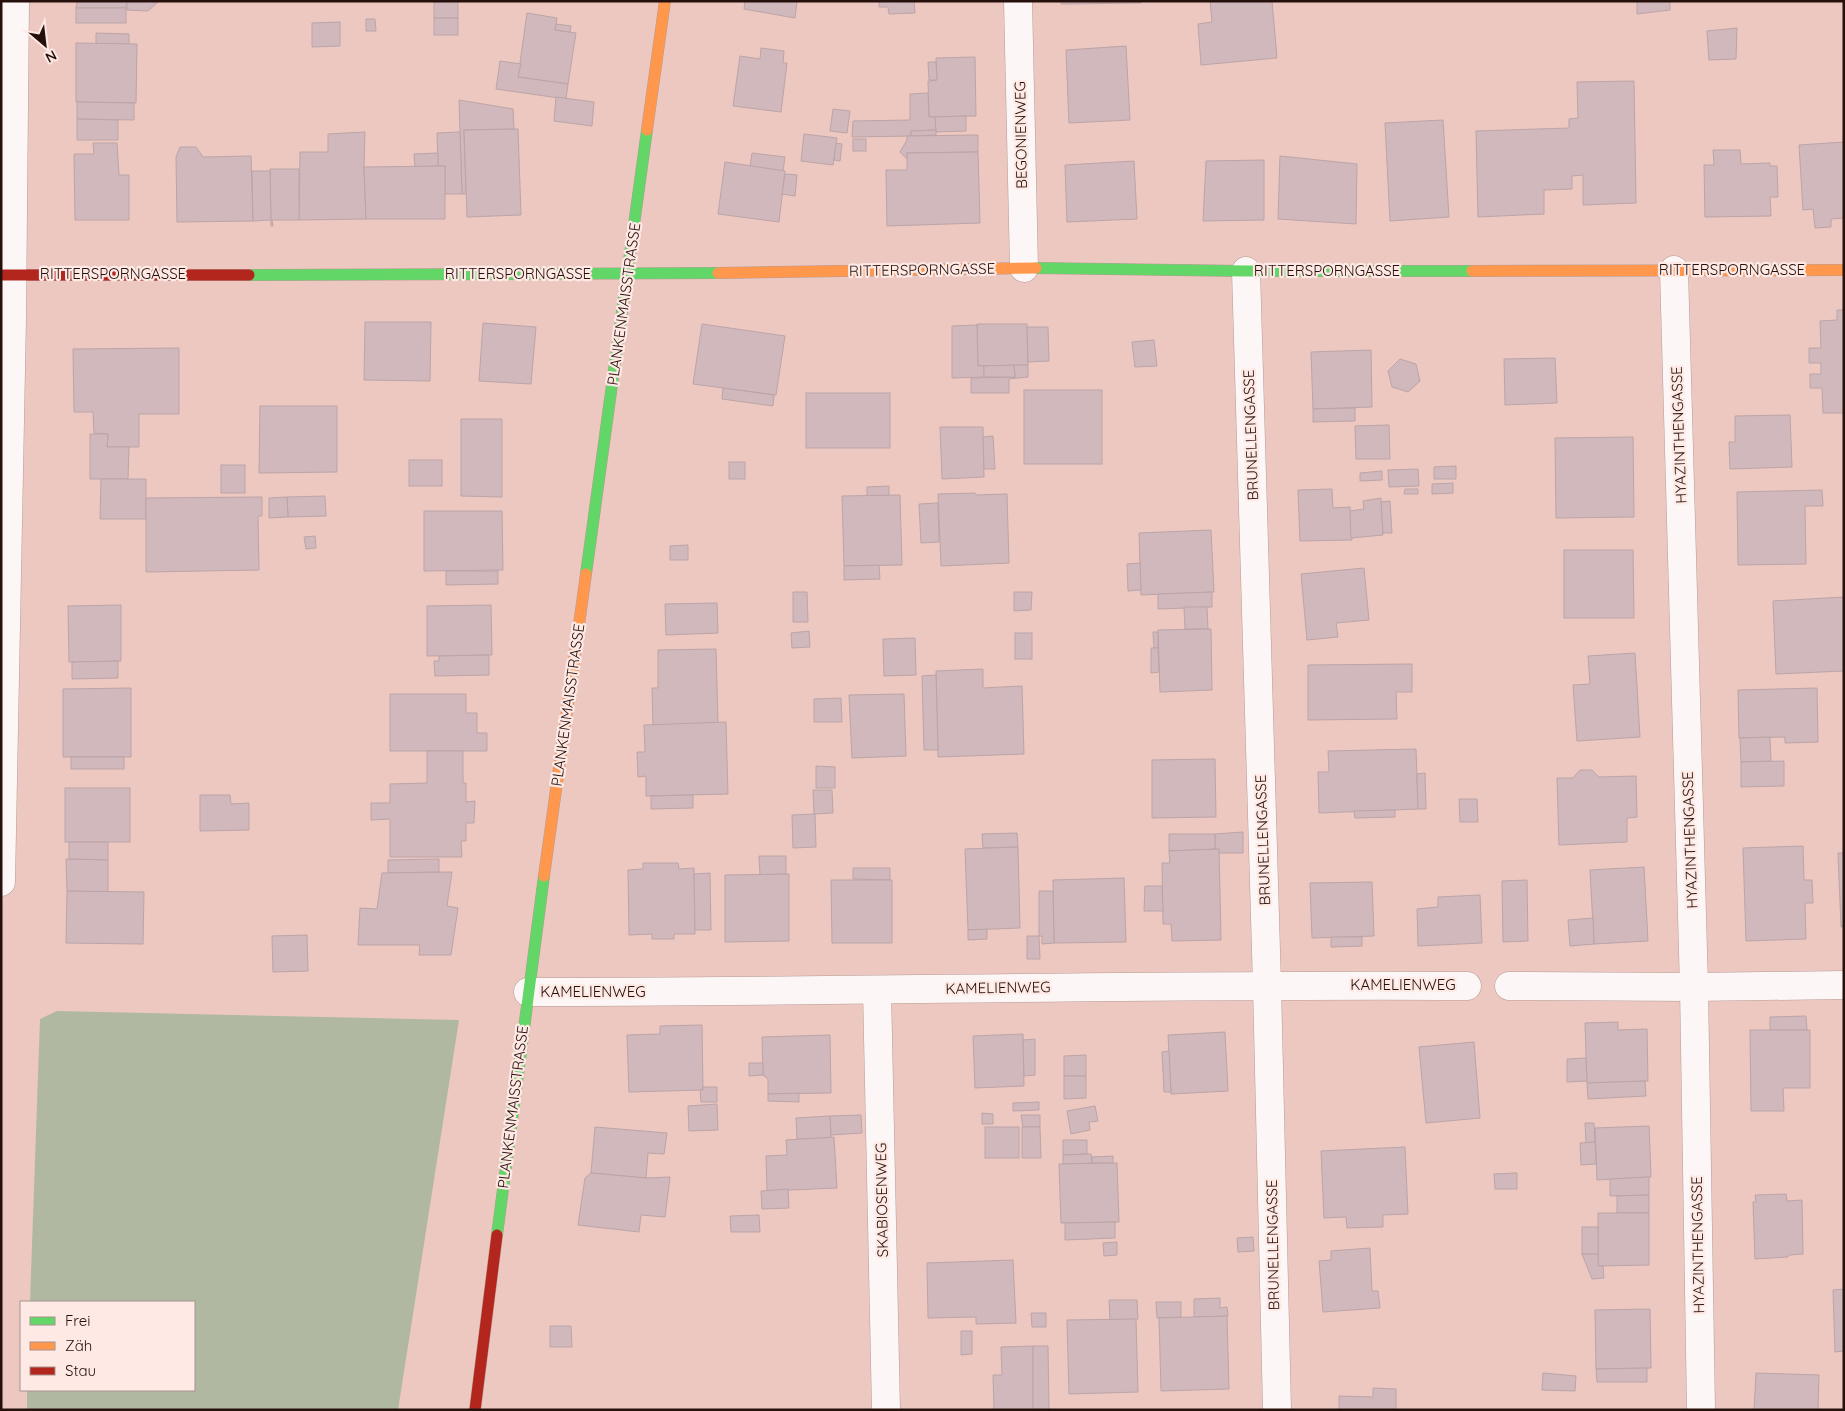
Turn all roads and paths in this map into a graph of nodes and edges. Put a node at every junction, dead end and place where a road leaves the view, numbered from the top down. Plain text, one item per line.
1 (15, 1) edge
2 (665, 1) edge
3 (1018, 1) edge
4 (8, 30) edge
5 (1024, 268) junction
6 (1674, 270) junction
7 (1844, 270) edge
8 (1246, 271) junction
9 (7, 274) edge
10 (628, 274) junction
11 (1, 882) edge
12 (1267, 984) junction
13 (1844, 985) edge
14 (1467, 986) dead end
15 (1509, 986) dead end
16 (1694, 987) junction
17 (877, 990) junction
18 (528, 992) junction
19 (475, 1410) edge
20 (886, 1410) edge
21 (1277, 1410) edge
22 (1701, 1410) edge

1 - 4 street
2 - 10 street, PLANKENMAISSTRASSE
3 - 5 street, BEGONIENWEG
4 - 9 street
5 - 8 street, RITTERSPORNGASSE
5 - 10 street, RITTERSPORNGASSE
6 - 7 street, RITTERSPORNGASSE
6 - 8 street, RITTERSPORNGASSE
6 - 16 street, HYAZINTHENGASSE
8 - 12 street, BRUNELLENGASSE
9 - 10 street, RITTERSPORNGASSE
9 - 11 street
10 - 18 street, PLANKENMAISSTRASSE
12 - 14 street, KAMELIENWEG
12 - 17 street, KAMELIENWEG
12 - 21 street, BRUNELLENGASSE
13 - 16 street
15 - 16 street
16 - 22 street, HYAZINTHENGASSE
17 - 18 street, KAMELIENWEG
17 - 20 street, SKABIOSENWEG
18 - 19 street, PLANKENMAISSTRASSE

